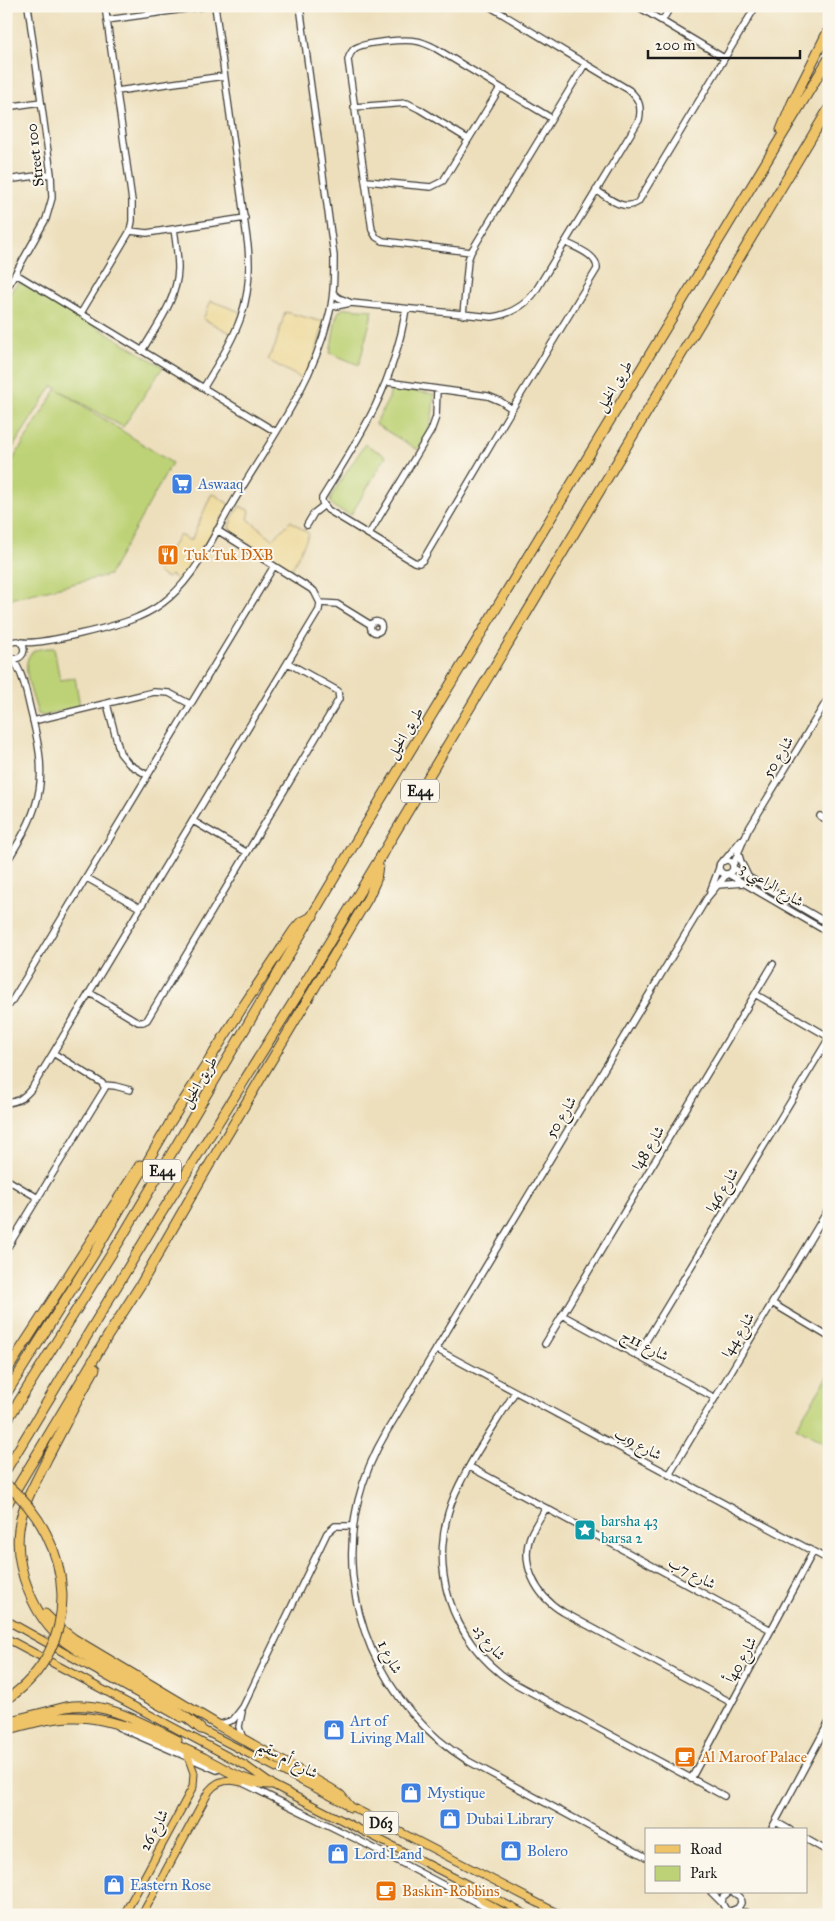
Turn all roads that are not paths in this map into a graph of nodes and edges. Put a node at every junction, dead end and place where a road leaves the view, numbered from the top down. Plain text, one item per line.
1 (28, 6) edge
2 (105, 6) edge
3 (207, 6) edge
4 (214, 6) edge
5 (300, 6) edge
6 (489, 6) edge
7 (504, 6) edge
8 (637, 6) edge
9 (671, 6) edge
10 (756, 6) edge
11 (500, 13) junction
12 (107, 20) junction
13 (662, 22) junction
14 (829, 29) edge
15 (724, 58) junction
16 (829, 58) edge
17 (585, 64) junction
18 (224, 76) junction
19 (500, 88) junction
20 (117, 91) junction
21 (41, 102) junction
22 (6, 107) edge
23 (354, 107) junction
24 (829, 108) edge
25 (551, 118) junction
26 (468, 139) junction
27 (777, 145) junction
28 (51, 174) junction
29 (6, 180) edge
30 (366, 181) junction
31 (596, 190) junction
32 (244, 218) junction
33 (174, 229) junction
34 (130, 231) junction
35 (565, 242) junction
36 (471, 252) junction
37 (16, 274) junction
38 (6, 290) edge
39 (333, 293) junction
40 (351, 303) junction
41 (331, 307) junction
42 (406, 309) junction
43 (81, 313) junction
44 (463, 315) junction
45 (142, 351) junction
46 (387, 382) junction
47 (204, 387) junction
48 (437, 389) junction
49 (512, 409) junction
50 (276, 432) junction
51 (323, 506) junction
52 (307, 525) dead end
53 (217, 530) junction
54 (369, 534) junction
55 (274, 566) junction
56 (320, 603) junction
57 (371, 625) dead end
58 (21, 642) junction
59 (39, 642) junction
60 (6, 646) edge
61 (22, 655) junction
62 (9, 656) edge
63 (288, 662) junction
64 (21, 673) junction
65 (829, 697) edge
66 (107, 704) junction
67 (190, 704) junction
68 (33, 721) junction
69 (147, 775) junction
70 (820, 816) dead end
71 (193, 821) junction
72 (829, 821) edge
73 (748, 830) junction
74 (738, 851) junction
75 (246, 852) junction
76 (379, 860) junction
77 (724, 861) junction
78 (6, 863) edge
79 (733, 866) junction
80 (719, 868) junction
81 (728, 874) junction
82 (87, 878) junction
83 (750, 878) junction
84 (745, 883) junction
85 (718, 885) junction
86 (708, 898) junction
87 (140, 908) junction
88 (313, 916) junction
89 (829, 924) edge
90 (829, 933) edge
91 (773, 964) dead end
92 (90, 993) junction
93 (756, 994) junction
94 (6, 1006) edge
95 (829, 1038) edge
96 (52, 1054) junction
97 (96, 1080) junction
98 (104, 1085) junction
99 (130, 1090) dead end
100 (98, 1097) junction
101 (6, 1104) edge
102 (154, 1150) junction
103 (6, 1179) edge
104 (38, 1198) junction
105 (829, 1208) edge
106 (6, 1250) edge
107 (772, 1303) junction
108 (562, 1315) junction
109 (109, 1334) junction
110 (829, 1337) edge
111 (545, 1344) dead end
112 (436, 1349) junction
113 (637, 1356) junction
114 (6, 1372) edge
115 (515, 1392) junction
116 (6, 1394) edge
117 (715, 1398) junction
118 (6, 1422) edge
119 (470, 1467) junction
120 (6, 1470) edge
121 (669, 1475) junction
122 (6, 1484) edge
123 (6, 1506) edge
124 (546, 1508) junction
125 (353, 1526) junction
126 (813, 1552) junction
127 (829, 1560) edge
128 (29, 1592) junction
129 (6, 1620) edge
130 (771, 1630) junction
131 (6, 1638) edge
132 (6, 1700) edge
133 (732, 1703) junction
134 (243, 1707) junction
135 (6, 1722) edge
136 (110, 1722) junction
137 (829, 1722) edge
138 (218, 1725) junction
139 (201, 1729) junction
140 (6, 1730) edge
141 (243, 1739) junction
142 (188, 1756) junction
143 (691, 1779) junction
144 (241, 1782) junction
145 (269, 1782) junction
146 (724, 1796) dead end
147 (350, 1806) junction
148 (776, 1822) junction
149 (772, 1828) edge
150 (786, 1828) edge
151 (808, 1840) edge
152 (829, 1852) edge
153 (645, 1856) edge
154 (468, 1885) junction
155 (138, 1888) junction
156 (713, 1894) edge
157 (725, 1894) edge
158 (740, 1896) edge
159 (722, 1904) junction
160 (146, 1906) junction
161 (731, 1912) edge
162 (751, 1914) edge
163 (124, 1915) edge
164 (142, 1915) edge
165 (500, 1915) edge
166 (509, 1915) edge
167 (526, 1915) edge
168 (561, 1915) edge
169 (721, 1915) edge

1 - 21 street, Street 100
2 - 12 street
3 - 12 street
4 - 18 street
5 - 39 street
6 - 11 street
7 - 11 street
8 - 13 street
9 - 13 street
10 - 15 street
11 - 17 street
12 - 20 street
13 - 15 street
14 - 27 highway
15 - 31 street
16 - 27 highway, طريق الخيل / E44
17 - 25 street
17 - 31 street
18 - 20 street
18 - 32 street
19 - 23 street
19 - 25 street
19 - 26 street
20 - 34 street
21 - 22 street
21 - 28 street, Street 100
23 - 26 street
23 - 30 street
24 - 76 highway, E44
25 - 36 street
26 - 30 street
27 - 88 highway, طريق الخيل / E44
28 - 29 street
28 - 37 street, Street 100
30 - 36 street
31 - 35 street
32 - 33 street
32 - 47 street
33 - 34 street
33 - 45 street
34 - 43 street
35 - 44 street
35 - 49 street
36 - 44 street
37 - 38 street, Street 100
37 - 43 street
39 - 40 street
39 - 41 street
40 - 41 street
40 - 42 street
41 - 50 street
42 - 44 street
42 - 46 street
43 - 45 street
45 - 47 street
46 - 48 street
46 - 51 street
47 - 50 street
48 - 49 street
48 - 54 street
49 - 54 street
50 - 53 street
51 - 52 street
51 - 54 street
53 - 55 street
53 - 59 street
55 - 56 street
55 - 67 street
56 - 57 street
56 - 63 street
58 - 59 street
58 - 60 street
58 - 61 street
59 - 61 street
61 - 62 street
61 - 64 street
62 - 64 street
63 - 71 street
63 - 75 street
64 - 68 street
65 - 73 street, شارع 50
66 - 67 street
66 - 68 street
66 - 69 street
67 - 69 street
68 - 78 street
69 - 82 street
70 - 72 street
71 - 75 street
71 - 87 street
73 - 74 street, شارع 50
73 - 77 street, شارع 50
74 - 79 street, شارع 50
74 - 83 street
75 - 92 street
76 - 109 highway
76 - 120 highway, E44
77 - 79 street
77 - 80 street
79 - 81 street
79 - 83 street, شارع الراعبي 3
80 - 81 street
80 - 86 street, شارع 50
81 - 84 street, شارع الراعبي 3
81 - 85 street, شارع 50
82 - 87 street
82 - 94 street
83 - 89 street, شارع الراعبي 3
84 - 85 street
84 - 90 street, شارع الراعبي 3
85 - 86 street, شارع 50
86 - 112 street, شارع 50
87 - 92 street
88 - 102 highway
88 - 118 highway, طريق الخيل / E44
91 - 93 street, شارع 48ا
92 - 96 street
93 - 95 street
93 - 108 street, شارع 48ا
95 - 113 street, شارع 46ا
96 - 97 street
96 - 101 street
97 - 98 street
97 - 100 street
98 - 99 street
98 - 100 street
100 - 104 street
102 - 114 highway
102 - 116 highway
103 - 104 street
104 - 106 street
105 - 107 street, شارع 44ا
107 - 110 street
107 - 117 street, شارع 44ا
108 - 111 street, شارع 48ا
108 - 113 street, شارع 11ج
109 - 123 highway
109 - 128 highway
112 - 115 street, شارع 9ب
112 - 125 street, شارع 1
113 - 117 street, شارع 11ج
115 - 119 street, شارع 3د
115 - 121 street, شارع 9ب
117 - 121 street, شارع 44ا
119 - 124 street, شارع 7ب
119 - 143 street, شارع 3د
121 - 126 street, شارع 9ب
122 - 132 highway, bridge
124 - 130 street, شارع 7ب
124 - 133 street
125 - 134 street
125 - 153 street, شارع 1
126 - 127 street, شارع 9ب
126 - 130 street, شارع 40أ
128 - 138 highway
128 - 139 highway
129 - 139 main road, شارع أم سقيم / D63
130 - 133 street, شارع 40أ
131 - 145 main road, شارع أم سقيم / D63
133 - 143 street, شارع 40أ
134 - 138 street
134 - 141 street
135 - 145 highway
136 - 140 highway
136 - 142 street
136 - 145 highway
137 - 148 street
138 - 141 highway
139 - 147 main road, شارع أم سقيم / D63
141 - 147 highway
142 - 144 street
142 - 155 main road, شارع 26
143 - 146 street, شارع 3د
144 - 160 main road, شارع 26
144 - 165 street
145 - 154 main road, شارع أم سقيم / D63
147 - 168 main road, شارع أم سقيم / D63
148 - 149 street
148 - 150 street
151 - 152 street
154 - 166 main road
154 - 167 main road, شارع أم سقيم / D63
155 - 160 main road
155 - 163 main road, شارع 26
156 - 159 street
157 - 159 street
158 - 161 street
158 - 162 street
159 - 161 street
159 - 169 street
160 - 164 main road, شارع 26
161 - 162 street

